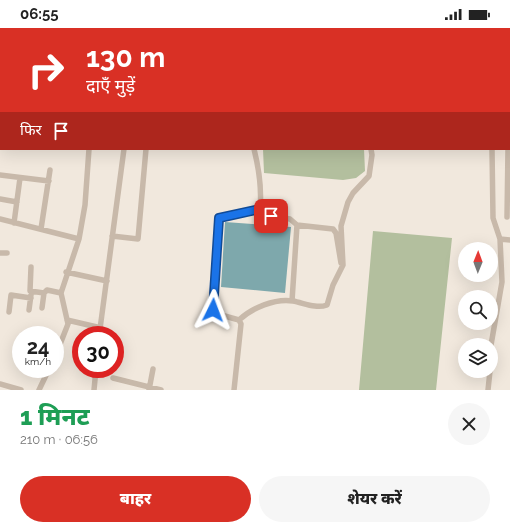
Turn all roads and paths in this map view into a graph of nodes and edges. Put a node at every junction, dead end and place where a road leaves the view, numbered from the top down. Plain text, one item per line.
1 (89, 150) edge
2 (124, 150) edge
3 (146, 150) edge
4 (254, 150) edge
5 (370, 150) edge
6 (492, 150) edge
7 (508, 150) edge
8 (509, 167) edge
9 (50, 170) dead end
10 (0, 175) edge
11 (20, 178) junction
12 (49, 181) junction
13 (0, 199) edge
14 (17, 202) junction
15 (260, 209) junction
16 (507, 217) dead end
17 (0, 219) edge
18 (14, 223) junction
19 (297, 225) junction
20 (41, 229) junction
21 (112, 236) junction
22 (79, 239) junction
23 (500, 239) junction
24 (510, 240) edge
25 (0, 253) edge
26 (7, 253) dead end
27 (32, 267) dead end
28 (342, 268) junction
29 (66, 272) junction
30 (107, 281) junction
31 (44, 293) junction
32 (61, 293) junction
33 (31, 295) junction
34 (292, 301) junction
35 (42, 308) dead end
36 (29, 310) dead end
37 (9, 312) dead end
38 (67, 320) junction
39 (239, 320) junction
40 (97, 326) edge
41 (101, 326) edge
42 (64, 336) edge
43 (492, 338) edge
44 (153, 369) dead end
45 (45, 378) edge
46 (95, 378) edge
47 (113, 378) dead end
48 (489, 378) edge
49 (0, 384) edge
50 (150, 389) edge
51 (21, 390) edge
52 (39, 390) edge
53 (94, 390) edge
54 (161, 390) edge
55 (234, 390) edge
56 (488, 390) edge

1 - 22 street
2 - 21 street
3 - 21 street
4 - 15 street
5 - 28 street
6 - 23 street
7 - 8 street
8 - 16 street
9 - 12 street
10 - 11 street
11 - 12 street
11 - 14 street
12 - 20 street
13 - 14 street
14 - 18 street
15 - 19 street
15 - 39 street
17 - 18 street
18 - 20 street
19 - 28 street
19 - 34 street
20 - 22 street
21 - 30 street
22 - 29 street
23 - 24 street
23 - 43 street
25 - 26 street
27 - 33 street
28 - 34 street
29 - 30 street
29 - 32 street
30 - 41 street
31 - 32 street
31 - 33 street
31 - 35 street
32 - 38 street
33 - 36 street
33 - 37 street
34 - 39 street
38 - 40 street
38 - 42 street
39 - 55 street
44 - 50 street
45 - 52 street
46 - 53 street
47 - 50 street
48 - 56 street
49 - 51 street
50 - 54 street

